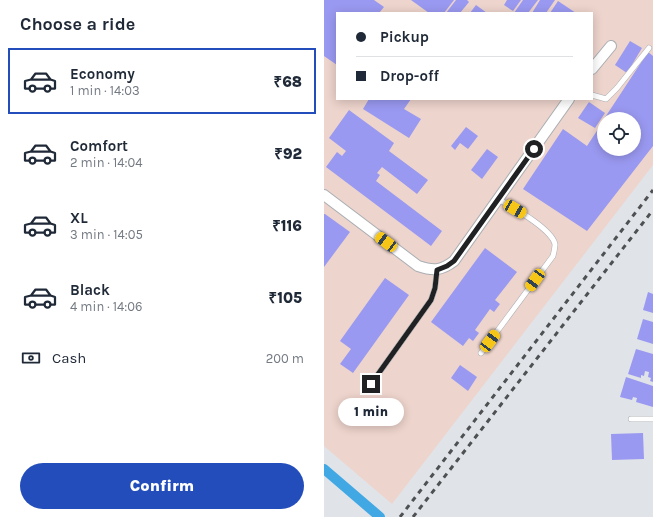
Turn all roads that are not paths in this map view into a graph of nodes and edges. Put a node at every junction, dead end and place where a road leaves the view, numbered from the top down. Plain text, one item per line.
1 (611, 46) dead end
2 (649, 48) dead end
3 (593, 68) edge
4 (593, 95) edge
5 (568, 100) edge
6 (324, 195) edge
7 (498, 199) junction
8 (437, 270) junction
9 (481, 353) dead end
10 (371, 384) dead end
11 (631, 419) dead end
12 (653, 419) edge

1 - 3 street
2 - 4 lane
5 - 7 street
6 - 8 street
7 - 8 street
7 - 9 lane
8 - 10 lane
11 - 12 lane

